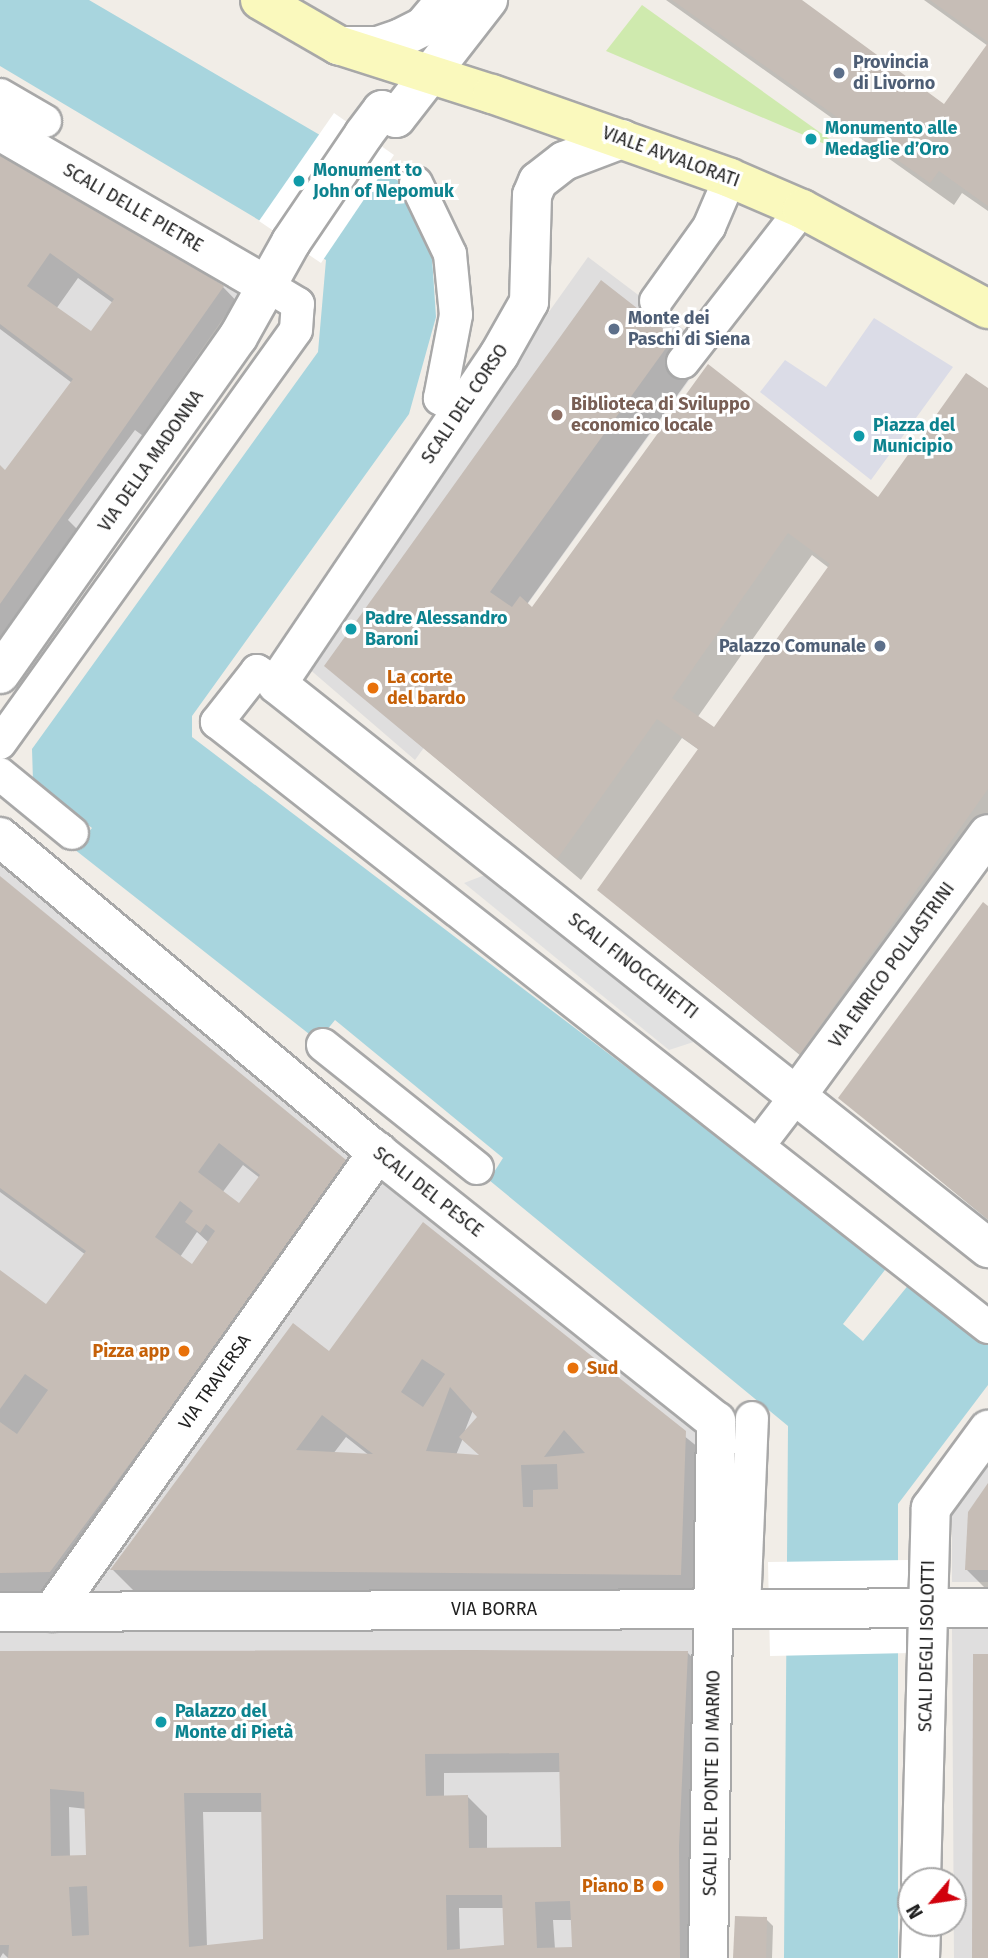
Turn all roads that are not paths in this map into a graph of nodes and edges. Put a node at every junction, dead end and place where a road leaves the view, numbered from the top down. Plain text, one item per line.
1 (260, 0) edge
2 (446, 0) edge
3 (488, 0) edge
4 (338, 46) junction
5 (428, 75) junction
6 (0, 95) edge
7 (45, 121) dead end
8 (0, 131) edge
9 (622, 139) junction
10 (730, 178) junction
11 (416, 183) dead end
12 (802, 209) junction
13 (266, 285) junction
14 (656, 301) dead end
15 (988, 309) edge
16 (682, 362) dead end
17 (460, 412) junction
18 (0, 674) edge
19 (277, 684) junction
20 (0, 743) edge
21 (0, 774) edge
22 (72, 833) dead end
23 (988, 834) edge
24 (0, 837) edge
25 (323, 1045) dead end
26 (797, 1095) junction
27 (402, 1108) junction
28 (758, 1146) junction
29 (375, 1149) junction
30 (477, 1168) dead end
31 (988, 1248) edge
32 (988, 1327) edge
33 (752, 1418) dead end
34 (988, 1430) edge
35 (918, 1607) junction
36 (743, 1608) junction
37 (988, 1608) edge
38 (0, 1612) edge
39 (52, 1612) junction
40 (921, 1867) edge
41 (921, 1937) edge
42 (708, 1958) edge
43 (920, 1958) edge

1 - 4 street, VIALE AVVALORATI
2 - 4 street
3 - 5 street
4 - 5 street, VIALE AVVALORATI
5 - 9 street, VIALE AVVALORATI
5 - 13 street, VIA DELLA MADONNA
6 - 7 lane
8 - 13 street, SCALI DELLE PIETRE
9 - 10 street, VIALE AVVALORATI
9 - 17 street, SCALI DEL CORSO
10 - 12 street, VIALE AVVALORATI
10 - 14 lane
11 - 17 lane
12 - 15 street, VIALE AVVALORATI
12 - 16 lane
13 - 18 street, VIA DELLA MADONNA
13 - 20 lane
17 - 19 street, SCALI DEL CORSO
19 - 26 street, SCALI FINOCCHIETTI
19 - 28 lane
21 - 22 lane
23 - 26 street, VIA ENRICO POLLASTRINI
24 - 29 street, SCALI DEL PESCE
25 - 27 lane
26 - 28 lane
26 - 31 street, SCALI FINOCCHIETTI
27 - 29 lane
27 - 30 lane
28 - 32 lane
29 - 36 street, SCALI DEL PESCE
29 - 39 street, VIA TRAVERSA
33 - 36 lane
34 - 35 street, SCALI DEGLI ISOLOTTI
35 - 36 street, VIA BORRA
35 - 37 street, VIA BORRA
35 - 40 street, SCALI DEGLI ISOLOTTI
36 - 39 street, VIA BORRA
36 - 42 street, SCALI DEL PONTE DI MARMO
38 - 39 street, VIA BORRA
41 - 43 street

